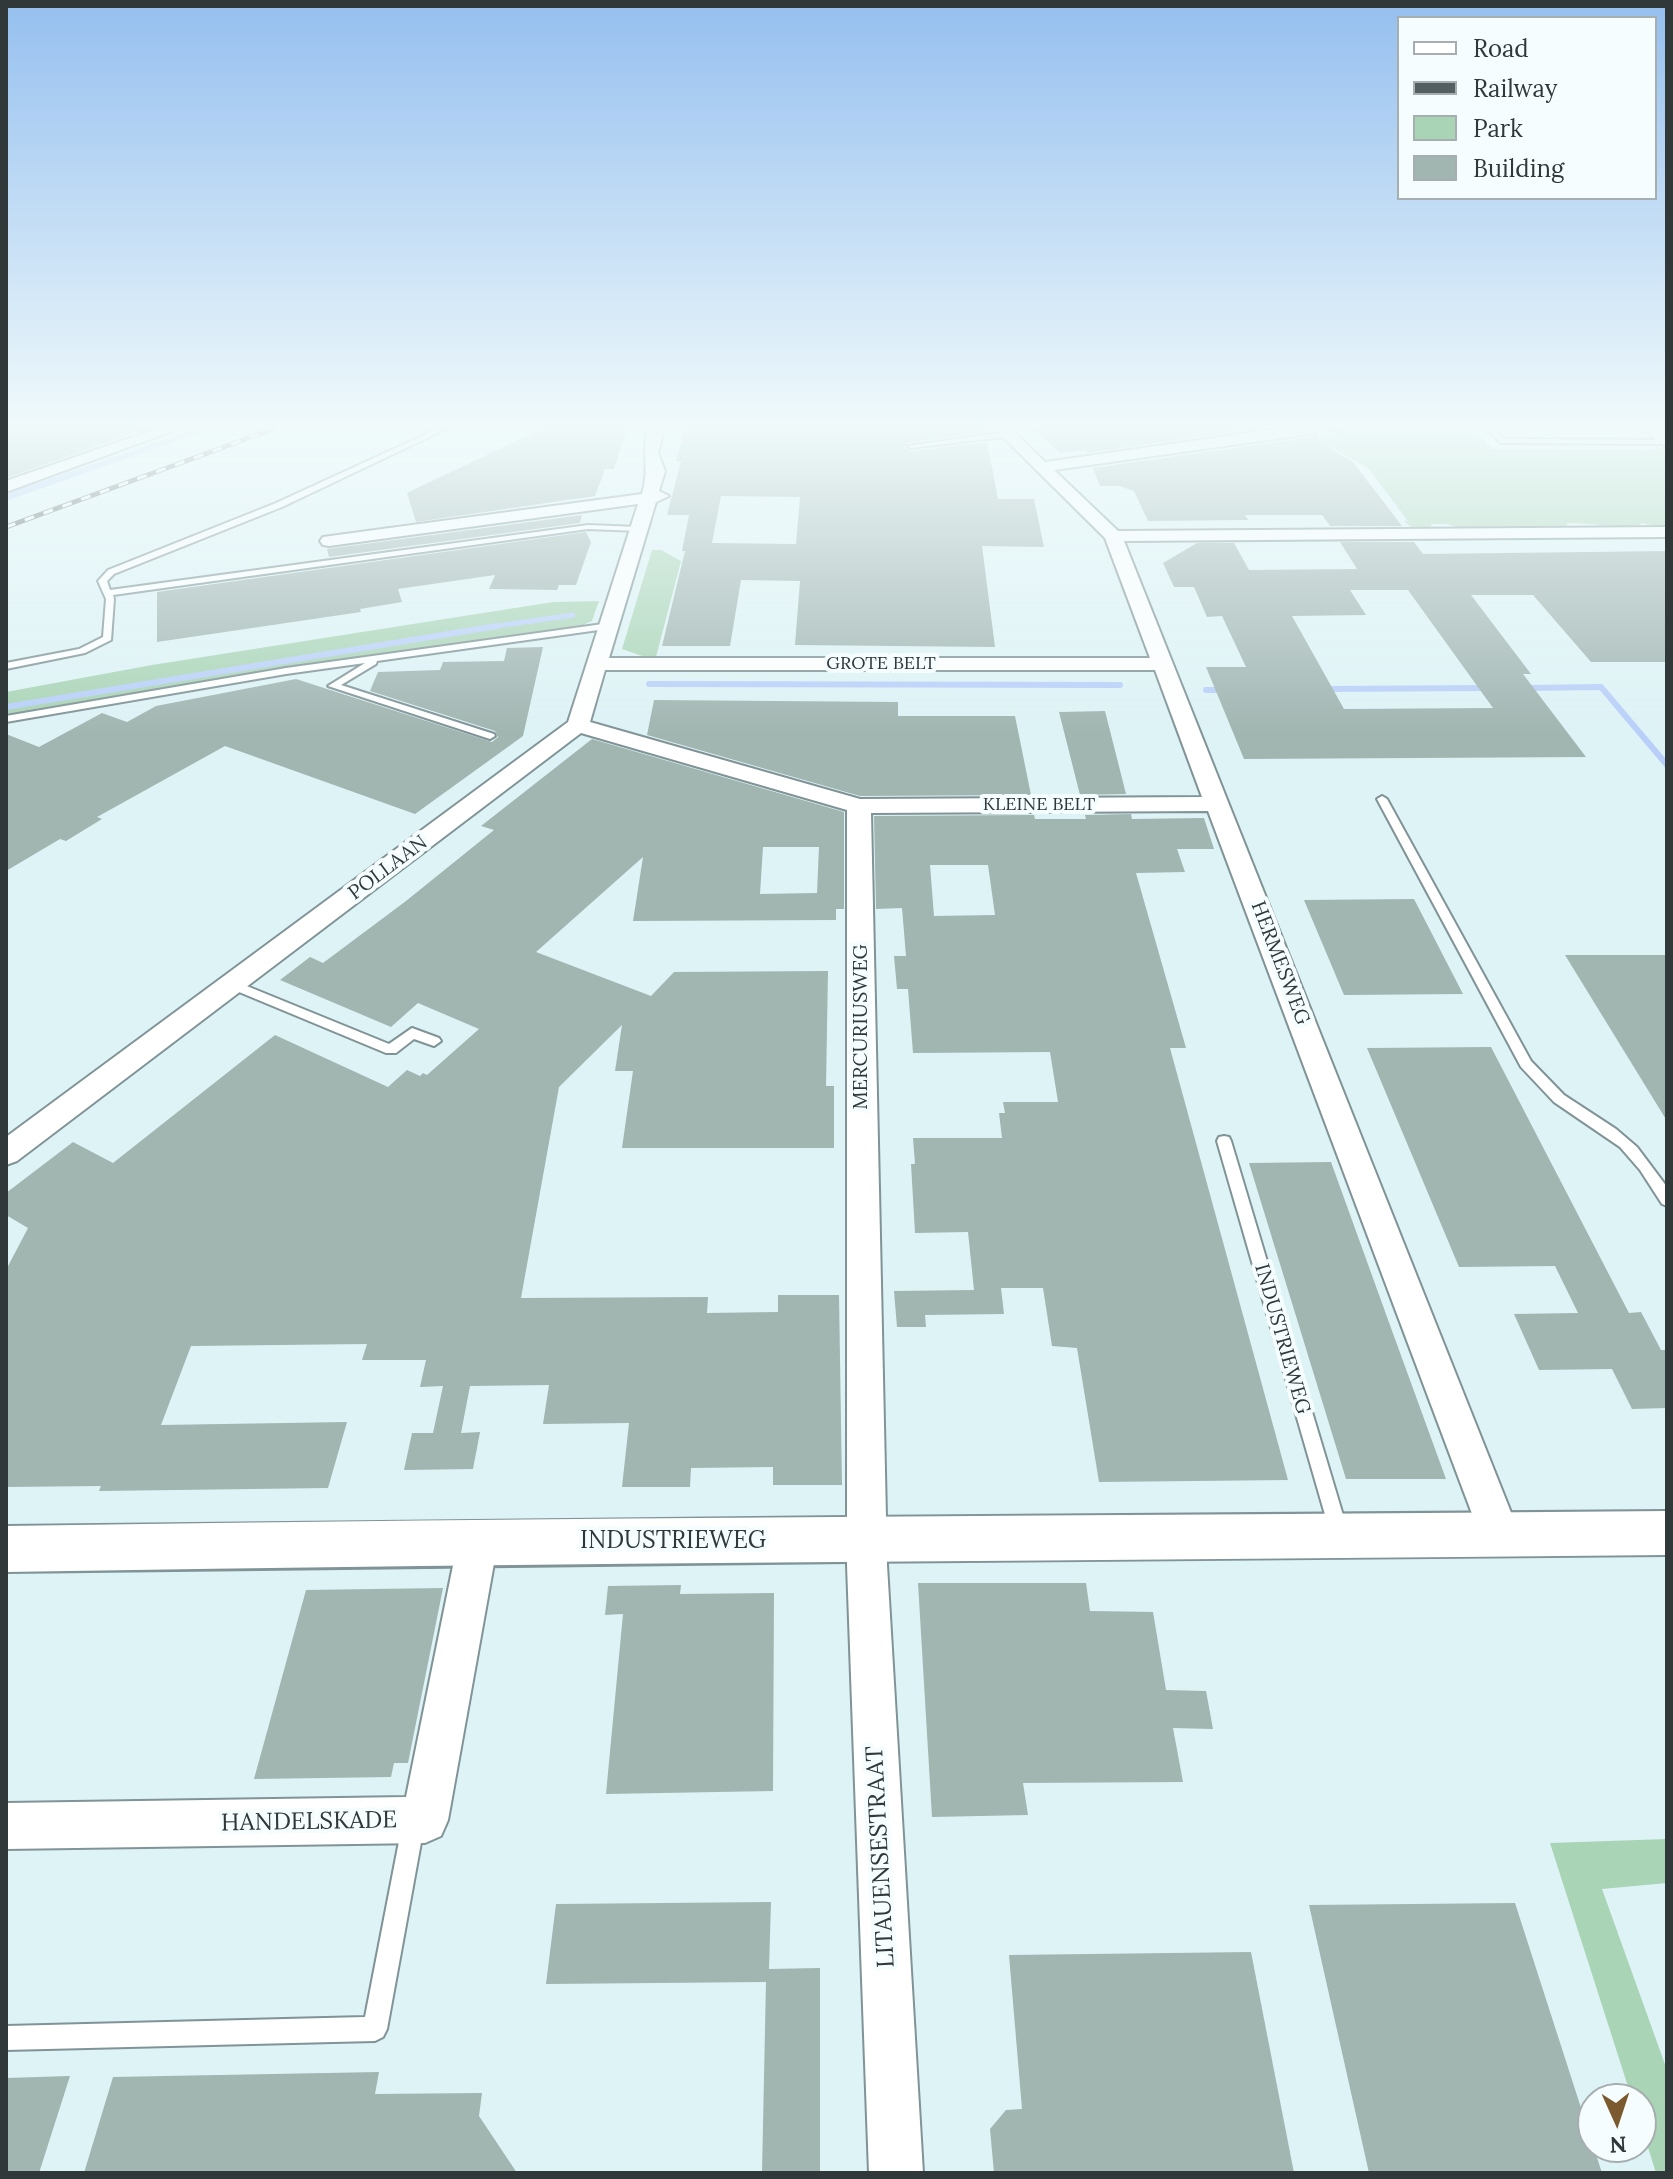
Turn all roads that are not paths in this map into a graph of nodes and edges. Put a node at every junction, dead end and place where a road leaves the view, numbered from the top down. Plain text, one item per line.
1 (221, 531) edge
2 (405, 531) edge
3 (561, 531) edge
4 (638, 531) edge
5 (1108, 531) edge
6 (1667, 532) edge
7 (1113, 536) junction
8 (329, 541) dead end
9 (109, 593) junction
10 (610, 626) junction
11 (380, 658) junction
12 (598, 664) junction
13 (1163, 664) junction
14 (6, 666) edge
15 (6, 719) edge
16 (578, 725) junction
17 (490, 736) dead end
18 (1382, 799) dead end
19 (1219, 804) junction
20 (859, 806) junction
21 (232, 984) junction
22 (434, 1041) dead end
23 (1224, 1141) dead end
24 (6, 1153) edge
25 (1667, 1200) edge
26 (1667, 1533) edge
27 (1500, 1535) junction
28 (1340, 1537) junction
29 (478, 1541) junction
30 (866, 1541) junction
31 (6, 1549) edge
32 (414, 1820) junction
33 (6, 1826) edge
34 (6, 2038) edge
35 (896, 2173) edge

1 - 9 lane
2 - 8 street
3 - 9 lane
4 - 10 street
5 - 7 street, HERMESWEG
6 - 7 street
7 - 13 street, HERMESWEG
9 - 14 lane
10 - 11 lane
10 - 12 street
11 - 15 lane
11 - 17 lane
12 - 13 street, GROTE BELT
12 - 16 street
13 - 19 street, HERMESWEG
16 - 20 street
16 - 21 street, POLLAAN
18 - 25 lane
19 - 20 street, KLEINE BELT
19 - 27 street, HERMESWEG
20 - 30 street, MERCURIUSWEG
21 - 22 lane
21 - 24 street, POLLAAN
23 - 28 lane, INDUSTRIEWEG
26 - 27 street, INDUSTRIEWEG
27 - 28 street, INDUSTRIEWEG
28 - 30 street, INDUSTRIEWEG
29 - 30 street, INDUSTRIEWEG
29 - 31 street, INDUSTRIEWEG
29 - 32 street, HANDELSKADE
30 - 35 street, LITAUENSESTRAAT
32 - 33 street, HANDELSKADE
32 - 34 lane

